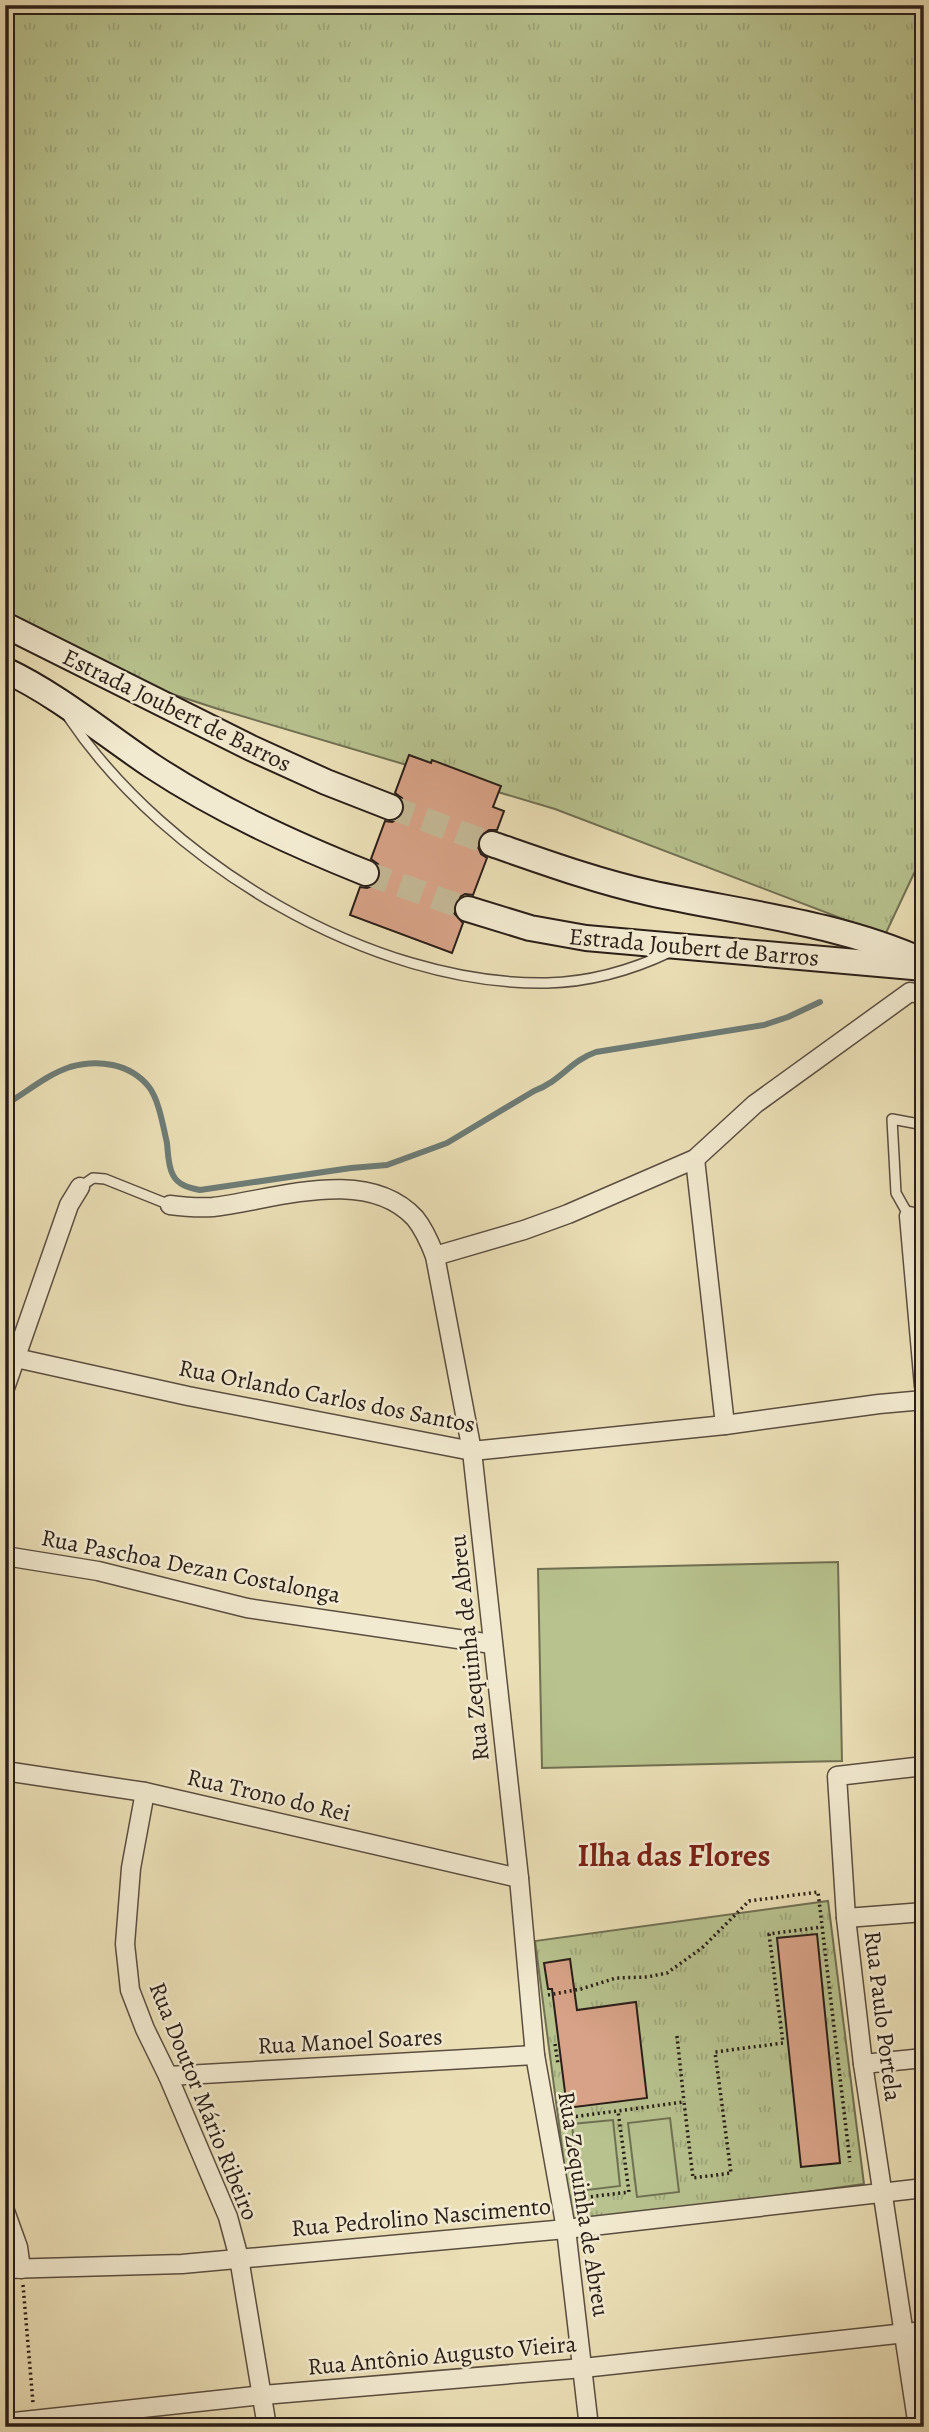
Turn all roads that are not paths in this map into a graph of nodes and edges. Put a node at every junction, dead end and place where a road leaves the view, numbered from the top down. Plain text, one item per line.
1 (5, 625) edge
2 (5, 670) edge
3 (57, 699) junction
4 (390, 807) tunnel mouth
5 (492, 844) tunnel mouth
6 (366, 873) tunnel mouth
7 (468, 909) tunnel mouth
8 (682, 947) junction
9 (924, 961) edge
10 (924, 968) edge
11 (924, 995) edge
12 (924, 1125) edge
13 (695, 1159) junction
14 (80, 1187) joint
15 (170, 1205) joint
16 (916, 1217) edge
17 (435, 1256) junction
18 (16, 1358) junction
19 (924, 1386) edge
20 (5, 1388) edge
21 (924, 1400) edge
22 (725, 1425) junction
23 (472, 1451) junction
24 (5, 1556) edge
25 (492, 1644) junction
26 (924, 1766) edge
27 (5, 1771) edge
28 (145, 1792) junction
29 (519, 1878) junction
30 (924, 1912) edge
31 (846, 1918) junction
32 (535, 2055) junction
33 (924, 2058) edge
34 (863, 2064) junction
35 (168, 2076) junction
36 (924, 2188) edge
37 (881, 2191) junction
38 (5, 2211) edge
39 (566, 2229) junction
40 (239, 2258) junction
41 (13, 2269) edge
42 (924, 2331) edge
43 (903, 2332) junction
44 (583, 2368) junction
45 (263, 2395) junction
46 (5, 2423) edge
47 (35, 2423) edge
48 (267, 2427) edge
49 (589, 2427) edge
50 (918, 2427) edge

1 - 4 main road, Estrada Joubert de Barros
2 - 3 main road, Estrada Joubert de Barros
3 - 6 main road, Estrada Joubert de Barros
3 - 8 lane
5 - 9 main road, Estrada Joubert de Barros
7 - 8 main road, Estrada Joubert de Barros
8 - 10 main road, Estrada Joubert de Barros
11 - 13 street
12 - 16 lane
13 - 17 street
13 - 22 street
14 - 15 lane, Rua Zequinha de Abreu
14 - 18 street
15 - 17 street, Rua Zequinha de Abreu
16 - 19 street
17 - 23 street, Rua Zequinha de Abreu
18 - 20 street
18 - 23 street, Rua Orlando Carlos dos Santos
21 - 22 street, Rua Orlando Carlos dos Santos
22 - 23 street, Rua Orlando Carlos dos Santos
23 - 25 street, Rua Zequinha de Abreu
24 - 25 street, Rua Paschoa Dezan Costalonga
25 - 29 street, Rua Zequinha de Abreu
26 - 31 street, Rua Paulo Portela
27 - 28 street, Rua Trono do Rei
28 - 29 street, Rua Trono do Rei
28 - 35 street, Rua Doutor Mário Ribeiro
29 - 32 street, Rua Zequinha de Abreu
30 - 31 street
31 - 34 street, Rua Paulo Portela
32 - 35 street, Rua Manoel Soares
32 - 39 street, Rua Zequinha de Abreu
33 - 34 street
34 - 37 street, Rua Paulo Portela
35 - 40 street, Rua Doutor Mário Ribeiro
36 - 37 street, Rua Pedrolino Nascimento
37 - 39 street, Rua Pedrolino Nascimento
37 - 43 street, Rua Paulo Portela
38 - 41 street
39 - 40 street, Rua Pedrolino Nascimento
39 - 44 street, Rua Zequinha de Abreu
40 - 41 street, Rua Pedrolino Nascimento
40 - 45 street, Rua Doutor Mário Ribeiro
42 - 43 street, Rua Antônio Augusto Vieira
43 - 44 street, Rua Antônio Augusto Vieira
43 - 50 street, Rua Paulo Portela
44 - 45 street, Rua Antônio Augusto Vieira
44 - 49 street, Rua Zequinha de Abreu
45 - 47 street, Rua Antônio Augusto Vieira
45 - 48 street, Rua Doutor Mário Ribeiro
46 - 47 street, Rua Antônio Augusto Vieira

